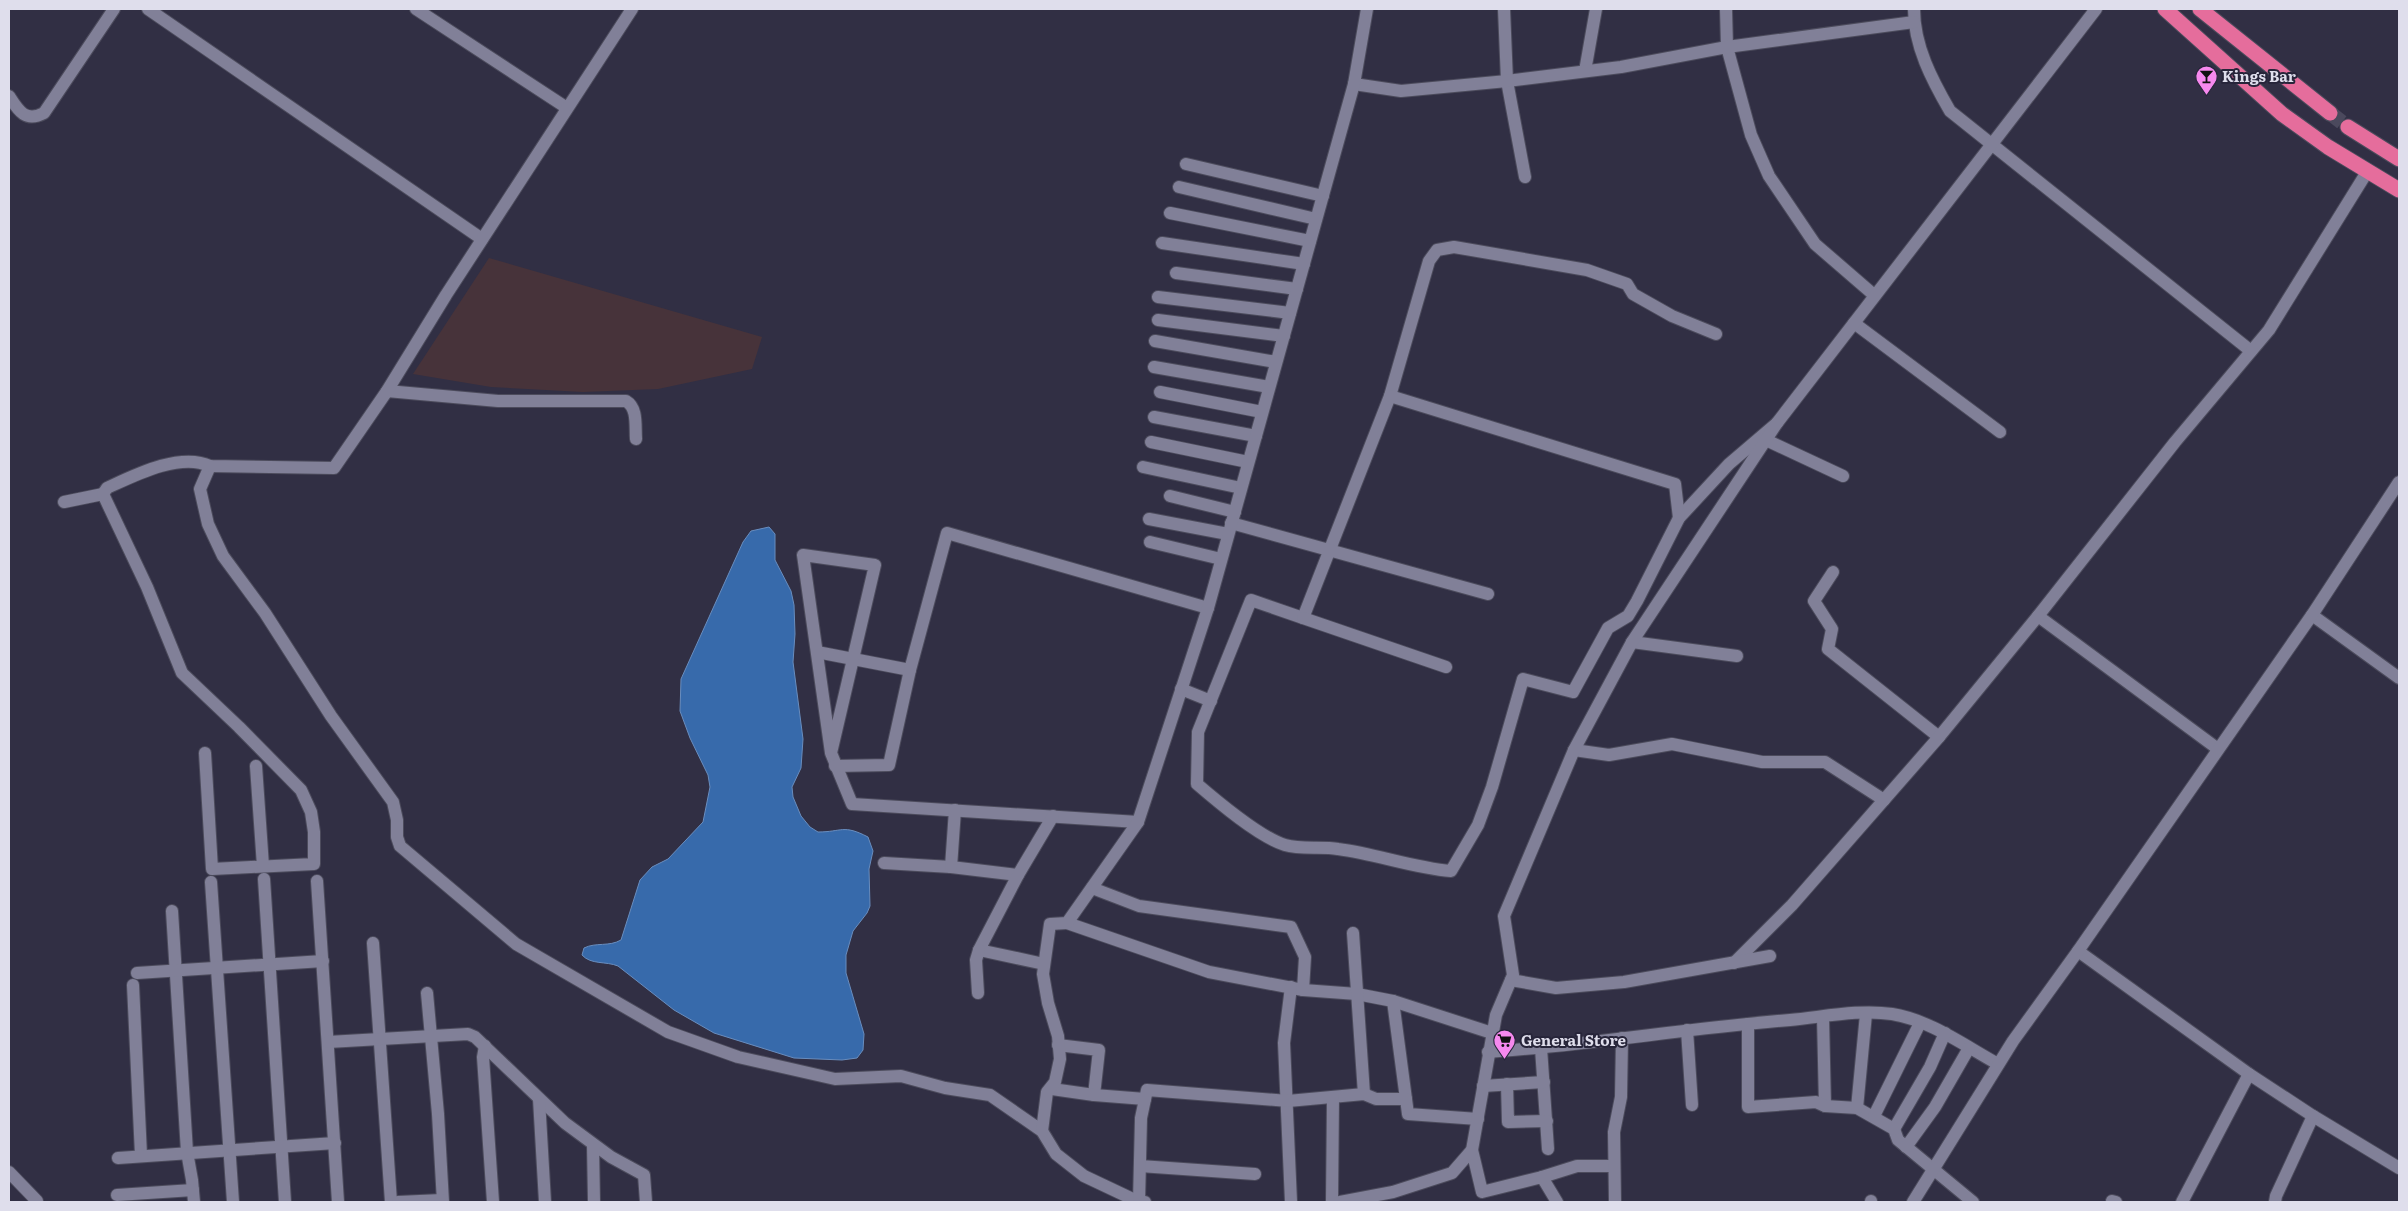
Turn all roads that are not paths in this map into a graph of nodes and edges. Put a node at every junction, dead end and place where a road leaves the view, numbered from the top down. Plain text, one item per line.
1 (114, 9) edge
2 (148, 9) edge
3 (416, 9) edge
4 (632, 9) edge
5 (1366, 9) edge
6 (1504, 9) edge
7 (1596, 9) edge
8 (1726, 9) edge
9 (1914, 9) edge
10 (2096, 9) edge
11 (2165, 9) edge
12 (2200, 9) edge
13 (1914, 22) junction
14 (1727, 47) junction
15 (1585, 72) junction
16 (1507, 81) junction
17 (1354, 84) junction
18 (9, 96) edge
19 (567, 108) junction
20 (2330, 113) tunnel mouth
21 (2348, 126) tunnel mouth
22 (1990, 144) junction
23 (2399, 159) edge
24 (1186, 164) dead end
25 (2367, 172) junction
26 (1526, 177) dead end
27 (1179, 187) dead end
28 (2399, 190) edge
29 (1323, 196) junction
30 (1170, 213) dead end
31 (1316, 219) junction
32 (482, 239) junction
33 (1310, 241) junction
34 (1162, 243) dead end
35 (1304, 264) junction
36 (1176, 273) dead end
37 (1297, 289) junction
38 (1874, 295) junction
39 (1158, 297) dead end
40 (1290, 313) junction
41 (1158, 320) dead end
42 (1854, 323) junction
43 (1716, 334) dead end
44 (1284, 336) junction
45 (1154, 341) dead end
46 (2251, 351) junction
47 (1276, 362) junction
48 (1154, 367) dead end
49 (1269, 387) junction
50 (387, 391) junction
51 (1160, 392) dead end
52 (1390, 396) junction
53 (1262, 412) junction
54 (1154, 417) dead end
55 (1777, 423) junction
56 (2000, 432) dead end
57 (1256, 436) junction
58 (636, 439) dead end
59 (1766, 440) junction
60 (1150, 442) dead end
61 (1248, 462) junction
62 (210, 466) junction
63 (1143, 467) dead end
64 (1843, 476) dead end
65 (2399, 482) edge
66 (1241, 488) junction
67 (103, 494) junction
68 (1170, 496) dead end
69 (64, 502) dead end
70 (1679, 518) junction
71 (1148, 519) dead end
72 (1231, 523) junction
73 (1150, 542) dead end
74 (1330, 552) junction
75 (1221, 559) junction
76 (1833, 572) dead end
77 (1488, 594) dead end
78 (1208, 608) junction
79 (2312, 615) junction
80 (2038, 616) junction
81 (1303, 618) junction
82 (1632, 642) junction
83 (816, 652) junction
84 (1737, 656) dead end
85 (853, 659) junction
86 (1446, 667) dead end
87 (910, 670) junction
88 (2399, 678) edge
89 (1181, 689) junction
90 (1211, 701) junction
91 (1939, 737) junction
92 (2218, 749) junction
93 (1574, 750) junction
94 (205, 753) dead end
95 (831, 753) junction
96 (256, 766) dead end
97 (836, 766) junction
98 (1884, 800) junction
99 (955, 810) junction
100 (1053, 816) junction
101 (1138, 822) junction
102 (884, 863) dead end
103 (951, 867) junction
104 (263, 872) junction
105 (1018, 875) junction
106 (317, 881) dead end
107 (211, 882) dead end
108 (1092, 888) junction
109 (172, 911) dead end
110 (1067, 923) junction
111 (1353, 933) dead end
112 (373, 944) dead end
113 (978, 950) junction
114 (2078, 951) junction
115 (1770, 956) dead end
116 (323, 961) junction
117 (1734, 963) junction
118 (269, 964) junction
119 (1044, 964) junction
120 (216, 968) junction
121 (175, 970) junction
122 (1511, 980) junction
123 (1297, 988) junction
124 (978, 993) dead end
125 (427, 994) dead end
126 (1357, 994) junction
127 (1393, 1001) junction
128 (1866, 1014) junction
129 (1823, 1017) junction
130 (1920, 1023) junction
131 (1748, 1024) junction
132 (1687, 1030) junction
133 (1492, 1033) junction
134 (1945, 1034) junction
135 (431, 1036) junction
136 (1622, 1038) junction
137 (380, 1039) junction
138 (328, 1042) junction
139 (1058, 1045) junction
140 (485, 1046) junction
141 (1541, 1048) junction
142 (1969, 1048) junction
143 (1488, 1052) junction
144 (1998, 1064) junction
145 (2250, 1074) junction
146 (1544, 1082) junction
147 (1507, 1084) junction
148 (1483, 1086) junction
149 (1052, 1089) junction
150 (1364, 1094) junction
151 (1094, 1095) junction
152 (1332, 1097) junction
153 (1145, 1098) junction
154 (539, 1099) junction
155 (1406, 1099) junction
156 (1288, 1101) junction
157 (1692, 1105) dead end
158 (1825, 1106) junction
159 (1857, 1108) junction
160 (1874, 1116) junction
161 (2313, 1116) junction
162 (1478, 1119) junction
163 (1547, 1121) junction
164 (1894, 1129) junction
165 (1042, 1131) junction
166 (335, 1143) junction
167 (593, 1145) junction
168 (281, 1147) junction
169 (1906, 1147) junction
170 (1548, 1149) dead end
171 (229, 1150) junction
172 (1472, 1150) junction
173 (187, 1152) junction
174 (141, 1155) junction
175 (118, 1158) dead end
176 (1140, 1166) junction
177 (1614, 1166) junction
178 (1933, 1168) junction
179 (2399, 1168) edge
180 (1477, 1170) junction
181 (9, 1172) edge
182 (1452, 1173) junction
183 (1255, 1174) dead end
184 (1542, 1177) junction
185 (117, 1195) dead end
186 (193, 1196) edge
187 (37, 1201) dead end
188 (443, 1201) edge
189 (232, 1202) edge
190 (285, 1202) edge
191 (338, 1202) edge
192 (391, 1202) edge
193 (398, 1202) edge
194 (493, 1202) edge
195 (544, 1202) edge
196 (594, 1202) edge
197 (646, 1202) edge
198 (1139, 1202) edge
199 (1145, 1202) edge
200 (1291, 1202) edge
201 (1332, 1202) edge
202 (1340, 1202) edge
203 (1557, 1202) edge
204 (1615, 1202) edge
205 (1912, 1202) edge
206 (1974, 1202) edge
207 (2182, 1202) edge
208 (2275, 1202) edge

1 - 18 street
2 - 32 street
3 - 19 street
4 - 19 street
5 - 17 street
6 - 16 street
7 - 15 street
8 - 14 street
9 - 13 street
10 - 22 street
11 - 25 highway
12 - 20 highway
13 - 14 street
13 - 22 street
14 - 15 street
14 - 38 street
15 - 16 street
16 - 17 street
16 - 26 street
17 - 29 street
19 - 32 street
21 - 23 highway
22 - 38 street
22 - 46 street
24 - 29 street
25 - 28 highway
25 - 46 street
27 - 31 street
29 - 31 street
30 - 33 street
31 - 33 street
32 - 50 street
33 - 35 street
34 - 35 street
35 - 37 street
36 - 37 street
37 - 40 street
38 - 42 street
39 - 40 street
40 - 44 street
41 - 44 street
42 - 55 street
42 - 56 street
43 - 52 street
44 - 47 street
45 - 47 street
46 - 80 street
47 - 49 street
48 - 49 street
49 - 53 street
50 - 58 street
50 - 62 street
51 - 53 street
52 - 70 street
52 - 74 street
53 - 57 street
54 - 57 street
55 - 59 street
55 - 70 street
57 - 61 street
59 - 64 street
59 - 82 street
60 - 61 street
61 - 66 street
62 - 67 street
62 - 165 street
63 - 66 street
65 - 79 street
66 - 72 street
67 - 69 street
67 - 104 street
68 - 72 street
70 - 90 street
71 - 72 street
72 - 74 street
72 - 75 street
73 - 75 street
74 - 77 street
74 - 81 street
75 - 78 street
76 - 91 street
78 - 87 street
78 - 89 street
79 - 88 street
79 - 92 street
80 - 91 street
80 - 92 street
81 - 86 street
81 - 90 street
82 - 84 street
82 - 93 street
83 - 85 street
83 - 85 street
83 - 95 street
85 - 87 street
85 - 95 street
87 - 97 street
89 - 90 street
89 - 101 street
91 - 98 street
92 - 114 street
93 - 98 street
93 - 122 street
94 - 104 street
95 - 97 street
96 - 104 street
97 - 99 street
98 - 117 street
99 - 100 street
99 - 103 street
100 - 101 street
100 - 105 street
101 - 108 street
102 - 103 street
103 - 105 street
104 - 118 street
105 - 113 street
106 - 116 street
107 - 120 street
108 - 110 street
108 - 123 street
109 - 121 street
110 - 119 street
110 - 123 street
111 - 126 street
112 - 137 street
113 - 119 street
113 - 124 street
114 - 144 street
114 - 145 street
115 - 117 street
116 - 118 street
116 - 138 street
117 - 122 street
118 - 120 street
118 - 168 street
119 - 139 street
120 - 121 street
120 - 171 street
121 - 173 street
121 - 174 street
122 - 133 street
123 - 126 street
123 - 156 street
125 - 135 street
126 - 127 street
126 - 150 street
127 - 133 street
127 - 155 street
128 - 129 street
128 - 130 street
128 - 159 street
129 - 131 street
129 - 158 street
130 - 134 street
130 - 160 street
131 - 132 street
131 - 158 street
132 - 136 street
132 - 157 street
133 - 143 street
134 - 142 street
134 - 164 street
135 - 137 street
135 - 140 street
135 - 188 street
136 - 141 street
136 - 177 street
137 - 138 street
137 - 192 street
138 - 166 street
139 - 149 street
139 - 151 street
140 - 154 street
140 - 194 street
141 - 143 street
141 - 146 street
142 - 144 street
142 - 169 street
143 - 148 street
144 - 178 street
145 - 161 street
145 - 207 street
146 - 147 street
146 - 163 street
147 - 148 street
147 - 163 street
148 - 162 street
149 - 151 street
149 - 165 street
150 - 152 street
150 - 155 street
151 - 153 street
152 - 156 street
152 - 201 street
153 - 156 street
153 - 176 street
154 - 167 street
154 - 195 street
155 - 162 street
156 - 200 street
158 - 159 street
159 - 160 street
160 - 164 street
161 - 179 street
161 - 208 street
162 - 172 street
163 - 170 street
164 - 169 street
165 - 198 street
166 - 168 street
166 - 191 street
167 - 196 street
167 - 197 street
168 - 171 street
168 - 190 street
169 - 178 street
171 - 173 street
171 - 189 street
172 - 180 street
172 - 182 street
173 - 174 street
173 - 186 street
174 - 175 street
176 - 183 street
176 - 198 street
177 - 184 street
177 - 204 street
178 - 205 street
178 - 206 street
180 - 182 street
180 - 184 street
181 - 187 street
182 - 202 street
184 - 203 street
185 - 186 street
188 - 193 street
198 - 199 street

